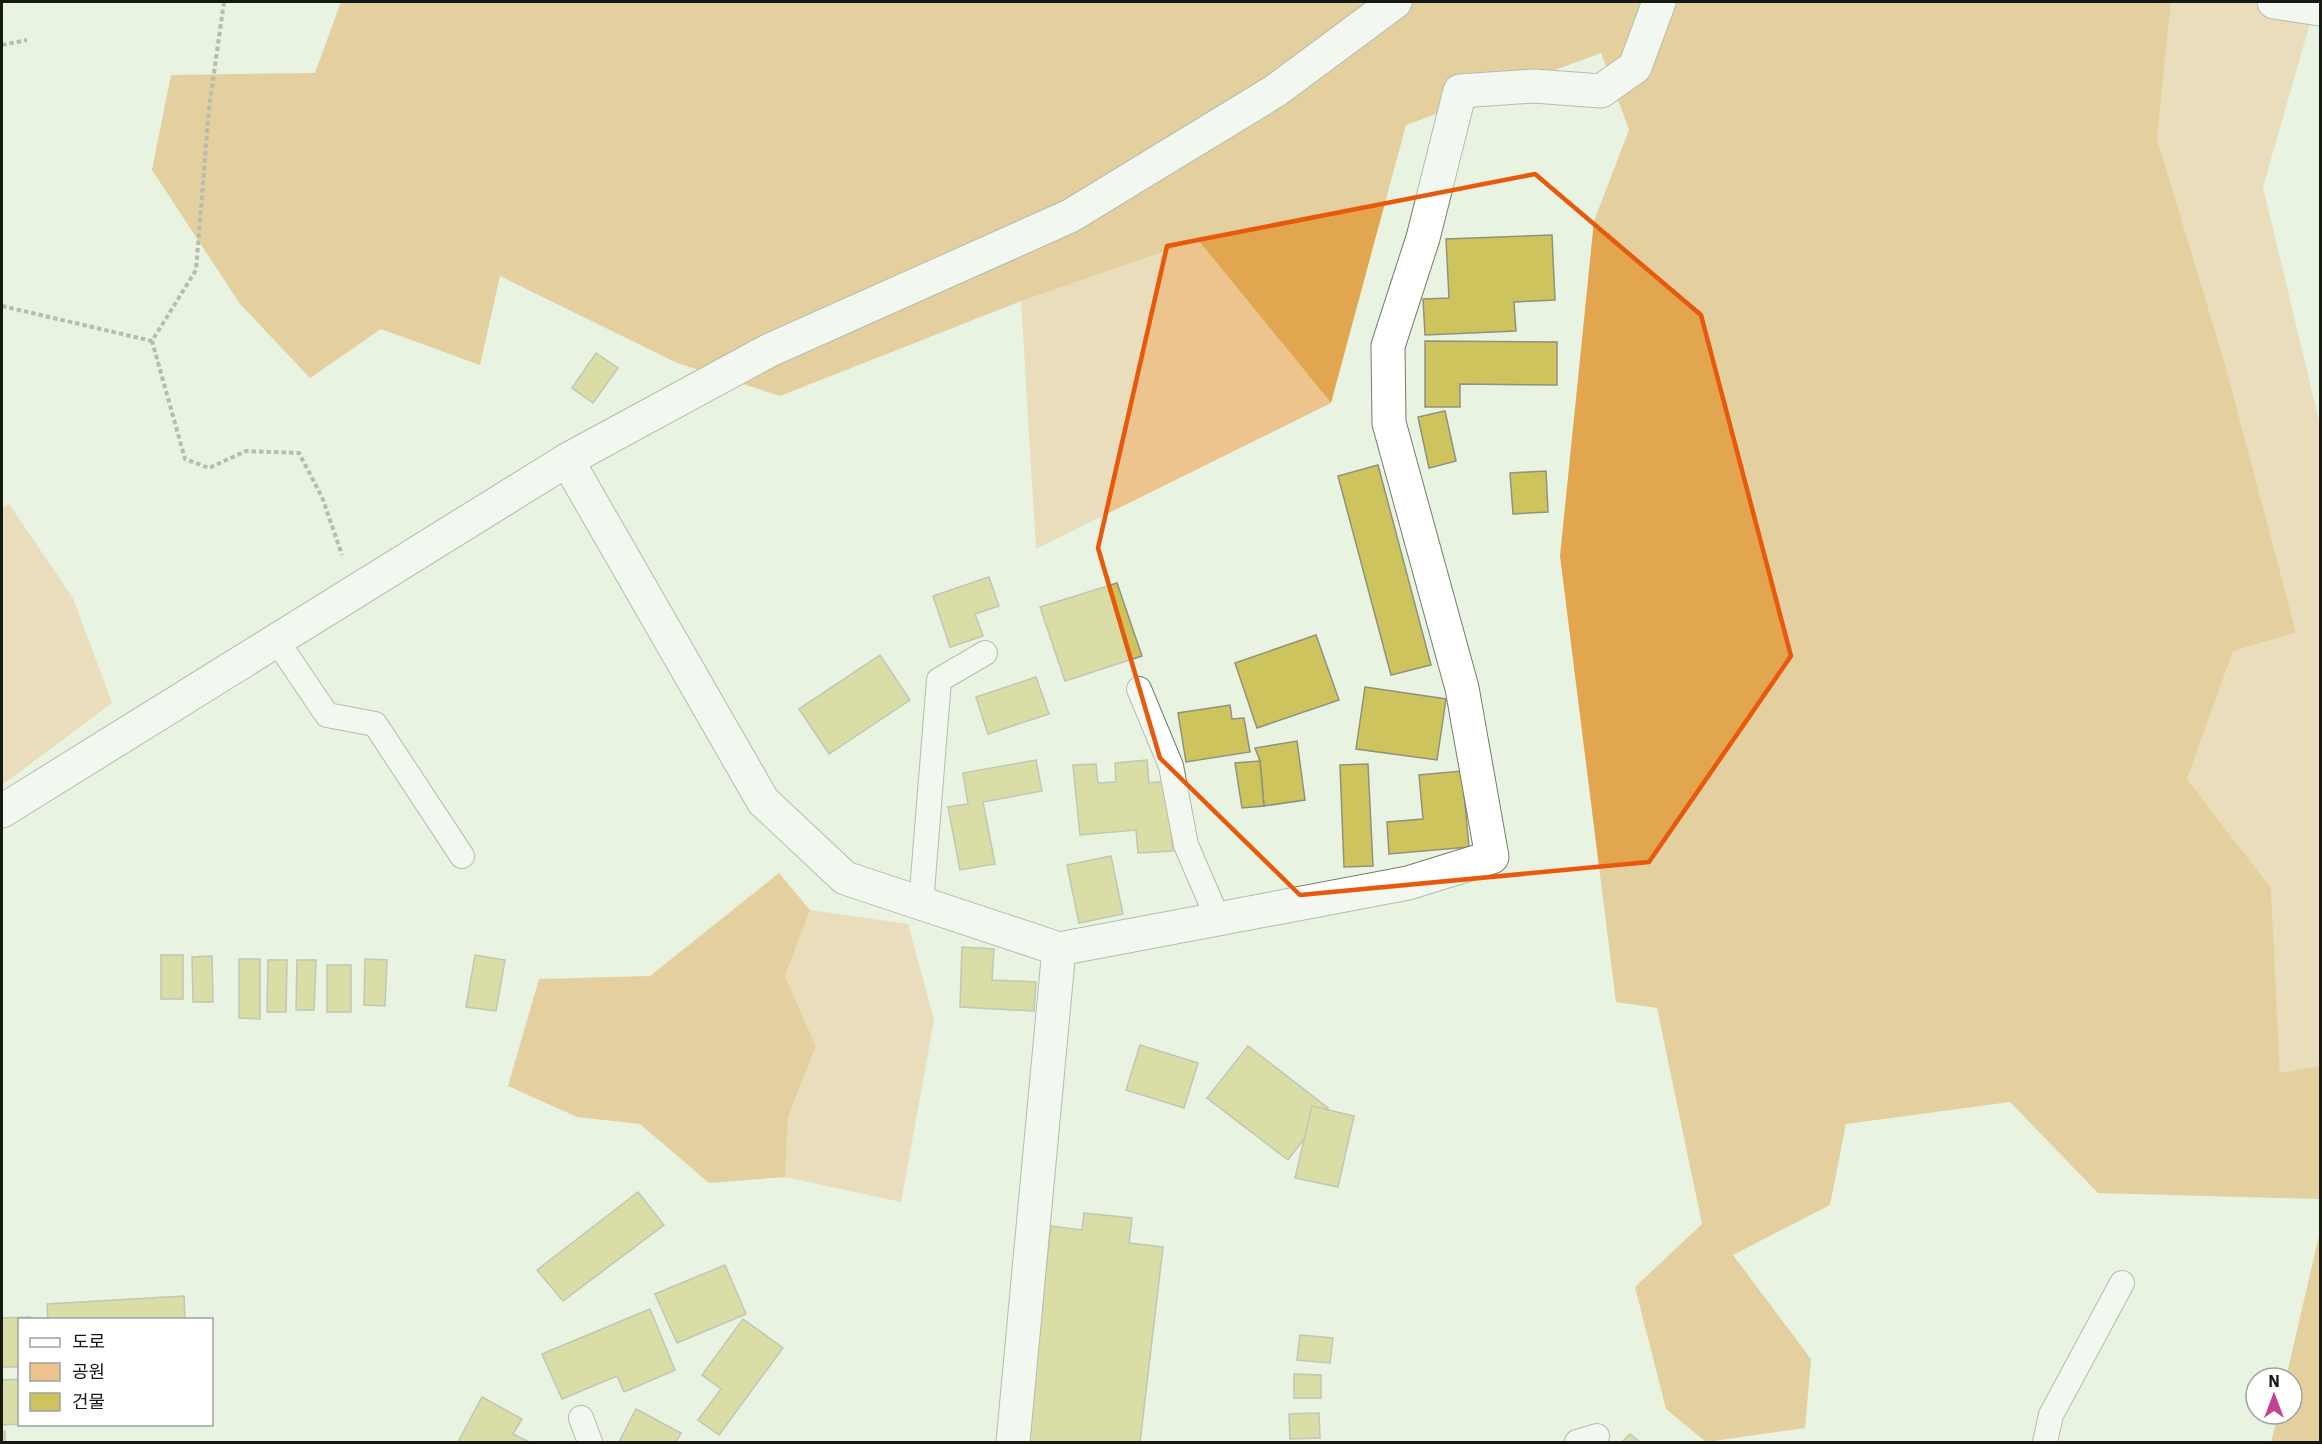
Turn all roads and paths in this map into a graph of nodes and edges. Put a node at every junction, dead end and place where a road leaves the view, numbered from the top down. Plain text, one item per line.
1 (224, 2) edge
2 (1395, 2) edge
3 (1659, 2) edge
4 (2274, 2) edge
5 (2320, 9) edge
6 (27, 40) dead end
7 (2, 45) edge
8 (2, 306) edge
9 (152, 341) junction
10 (567, 460) junction
11 (355, 593) junction
12 (277, 641) junction
13 (985, 653) dead end
14 (1139, 689) dead end
15 (2, 811) edge
16 (462, 856) dead end
17 (921, 904) junction
18 (1218, 919) junction
19 (1059, 950) junction
20 (2122, 1283) dead end
21 (582, 1418) dead end
22 (590, 1443) edge
23 (1013, 1443) edge
24 (2045, 1443) edge

1 - 9 path
2 - 10 street
3 - 18 street
4 - 5 street
6 - 7 path
8 - 9 path
9 - 11 path
10 - 11 street
10 - 17 street
11 - 12 street
12 - 15 street
12 - 16 lane
13 - 17 lane
14 - 18 lane
17 - 19 street
18 - 19 street
19 - 23 street
20 - 24 lane
21 - 22 lane

